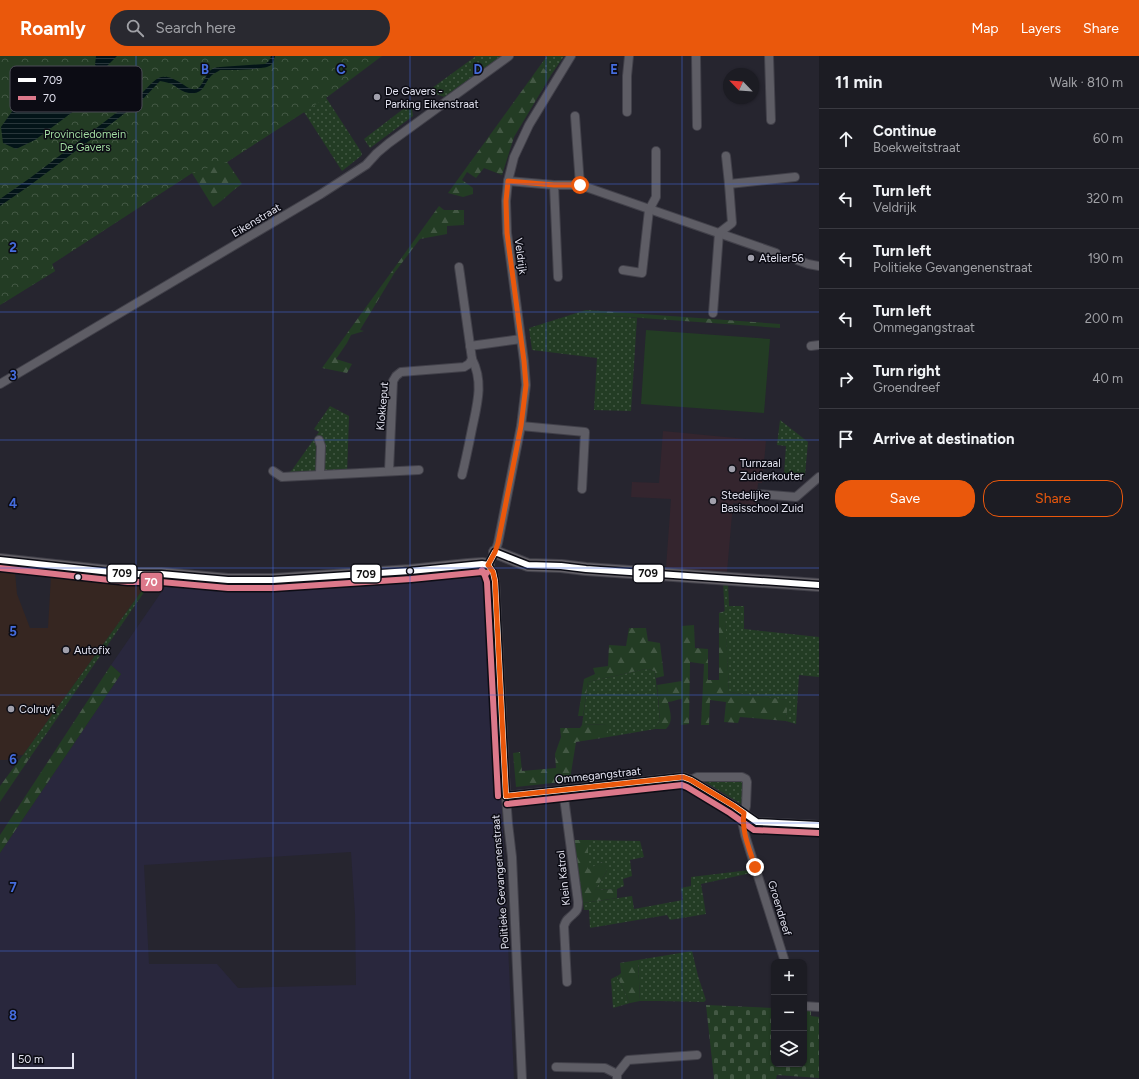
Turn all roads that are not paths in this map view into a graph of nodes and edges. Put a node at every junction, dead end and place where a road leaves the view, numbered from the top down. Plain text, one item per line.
1 (509, 56) edge
2 (571, 56) edge
3 (629, 56) edge
4 (696, 56) edge
5 (769, 56) edge
6 (627, 112) dead end
7 (575, 116) dead end
8 (772, 120) dead end
9 (697, 126) dead end
10 (656, 151) dead end
11 (726, 156) dead end
12 (795, 177) dead end
13 (508, 181) junction
14 (730, 184) junction
15 (554, 185) junction
16 (580, 185) junction
17 (649, 210) junction
18 (719, 233) junction
19 (776, 253) dead end
20 (797, 260) dead end
21 (819, 266) edge
22 (459, 267) dead end
23 (623, 270) dead end
24 (558, 277) dead end
25 (713, 313) dead end
26 (521, 339) junction
27 (470, 346) junction
28 (472, 359) junction
29 (0, 384) edge
30 (521, 426) junction
31 (319, 440) dead end
32 (419, 470) dead end
33 (273, 471) dead end
34 (389, 471) junction
35 (320, 474) junction
36 (462, 475) dead end
37 (819, 478) edge
38 (582, 489) dead end
39 (759, 494) dead end
40 (495, 552) junction
41 (0, 560) edge
42 (488, 565) junction
43 (819, 585) edge
44 (691, 780) junction
45 (563, 790) junction
46 (506, 796) junction
47 (744, 813) junction
48 (819, 825) edge
49 (784, 959) edge
50 (567, 982) dead end
51 (807, 1006) edge
52 (819, 1007) edge
53 (697, 1055) dead end
54 (556, 1067) dead end
55 (617, 1076) edge
56 (522, 1079) edge

1 - 29 street, Eikenstraat
2 - 13 street, Veldrijk
3 - 6 street
4 - 9 street
5 - 8 street
7 - 16 street
10 - 17 street
11 - 14 street
12 - 14 street
13 - 15 street
13 - 26 street, Veldrijk
14 - 18 street
15 - 16 street
15 - 24 street
16 - 17 street
17 - 18 street
17 - 23 street
18 - 19 street
18 - 25 street
20 - 21 street
22 - 27 street
26 - 27 street
26 - 30 street, Veldrijk
27 - 28 street
28 - 34 street, Klokkeput
28 - 36 street
30 - 38 street
30 - 40 street, Veldrijk
31 - 35 street
32 - 34 street
33 - 35 street
34 - 35 street
37 - 39 street
40 - 42 street, Veldrijk
40 - 43 street
41 - 42 street
42 - 46 street, Politieke Gevangenenstraat
44 - 45 street, Ommegangstraat
44 - 47 street, Ommegangstraat
44 - 47 street, Ommegangstraat
45 - 46 street, Ommegangstraat
45 - 50 street, Klein Katrol
46 - 56 street, Politieke Gevangenenstraat
47 - 48 street, Ommegangstraat
47 - 49 street, Groendreef
51 - 52 street
53 - 55 street
54 - 55 street

